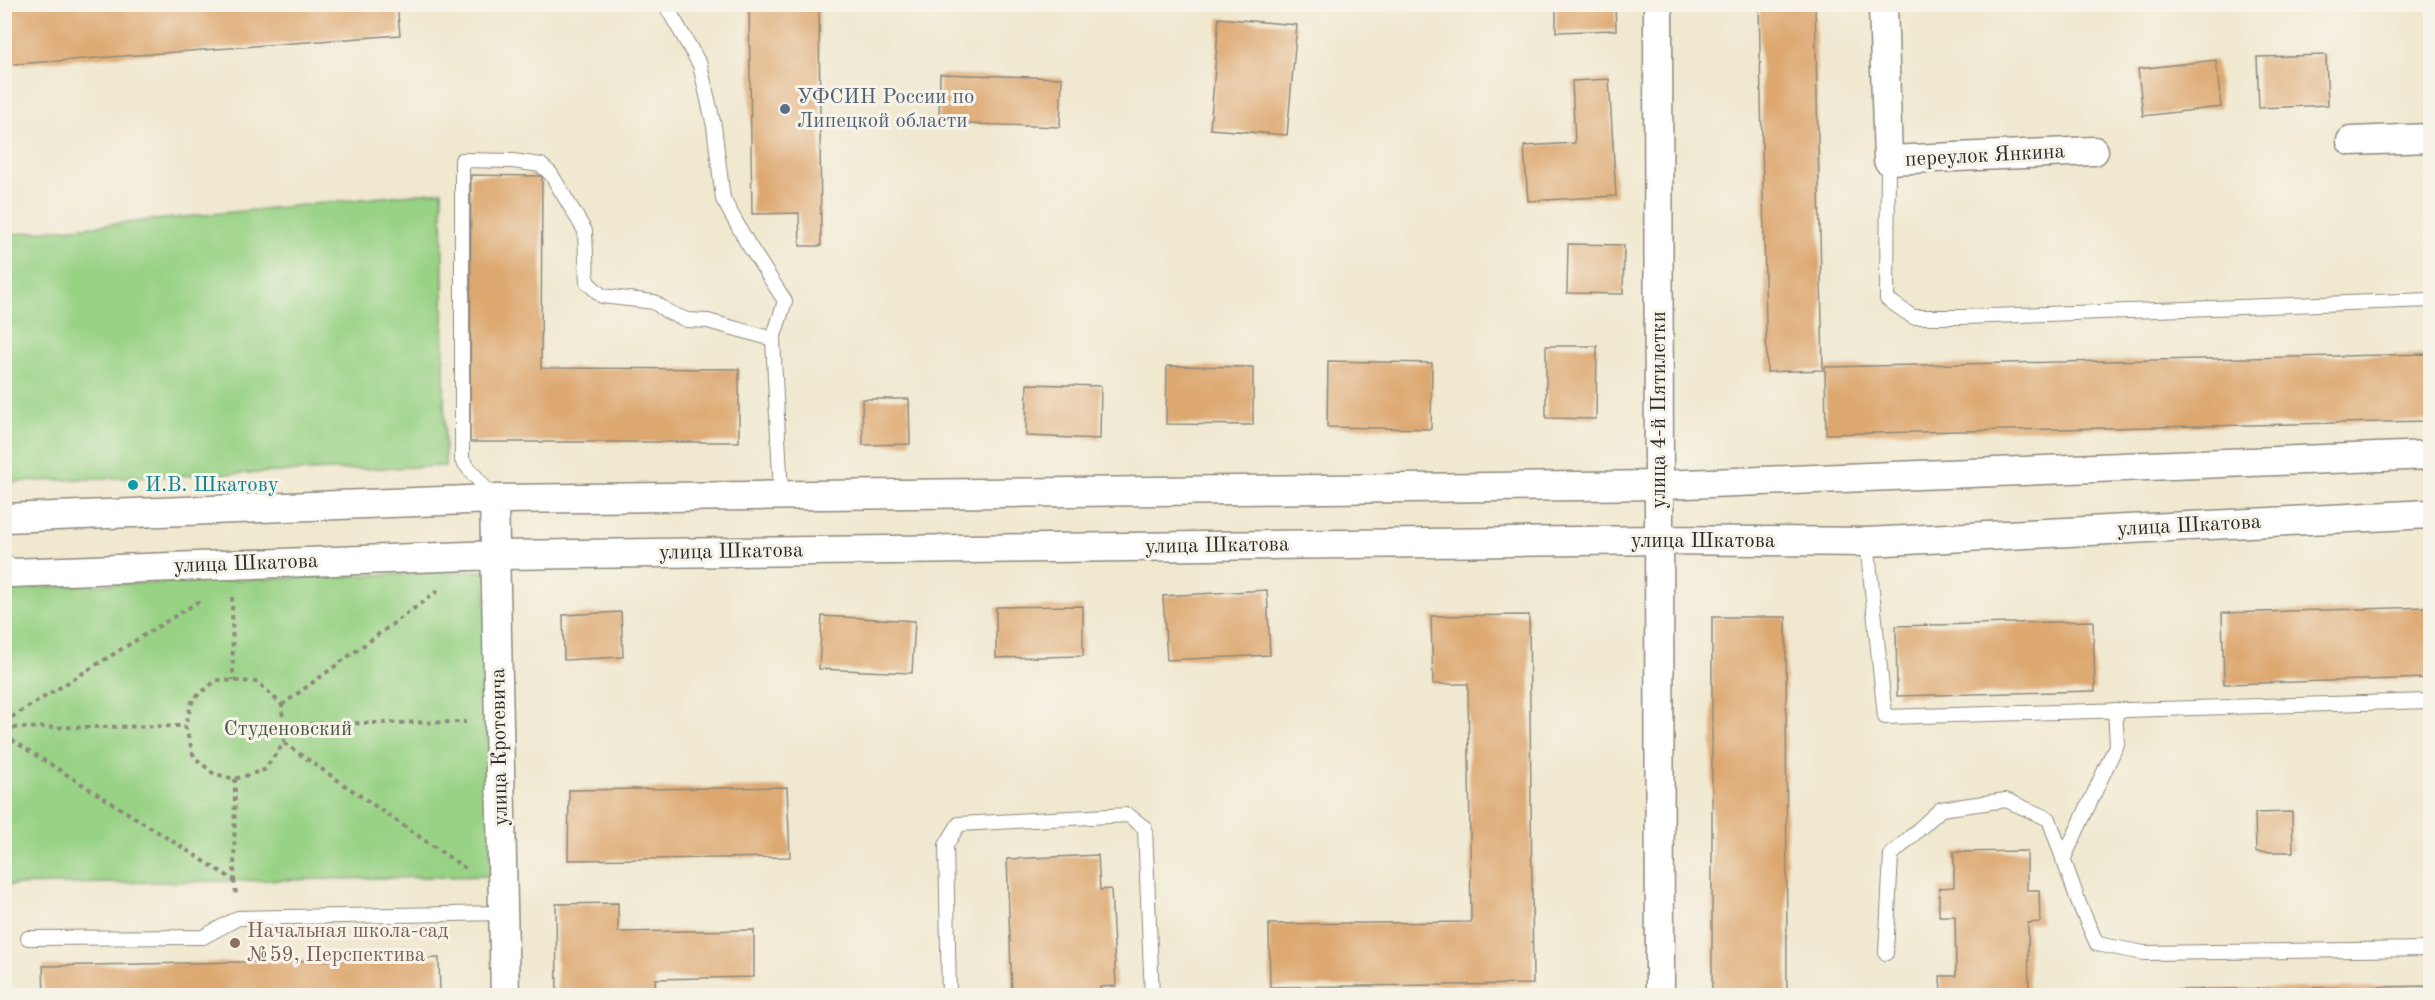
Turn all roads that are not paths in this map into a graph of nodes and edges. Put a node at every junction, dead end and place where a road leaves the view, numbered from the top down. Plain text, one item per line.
1 (665, 4) edge
2 (1658, 4) edge
3 (1883, 4) edge
4 (2430, 138) edge
5 (2351, 141) dead end
6 (2094, 151) dead end
7 (1888, 160) junction
8 (2430, 300) edge
9 (772, 339) junction
10 (2430, 455) edge
11 (1659, 486) junction
12 (781, 494) junction
13 (494, 499) junction
14 (2430, 514) edge
15 (4, 518) edge
16 (1660, 540) junction
17 (1867, 542) junction
18 (495, 555) junction
19 (4, 570) edge
20 (2430, 701) edge
21 (2115, 710) junction
22 (2063, 860) junction
23 (504, 914) junction
24 (28, 938) dead end
25 (2430, 949) edge
26 (1886, 953) dead end
27 (505, 996) edge
28 (949, 996) edge
29 (1152, 996) edge
30 (1660, 996) edge

1 - 9 lane
2 - 11 street, улица 4-й Пятилетки
3 - 7 street, переулок Янкина
4 - 5 street
6 - 7 street, переулок Янкина
7 - 8 lane
9 - 12 lane
9 - 13 lane
10 - 11 street
11 - 12 street
11 - 16 street, улица 4-й Пятилетки
12 - 13 street
13 - 15 street
13 - 18 street, улица Кротевича
14 - 17 street, улица Шкатова
16 - 17 street, улица Шкатова
16 - 18 street, улица Шкатова
16 - 30 street, улица 4-й Пятилетки
17 - 21 lane
18 - 19 street, улица Шкатова
18 - 23 street, улица Кротевича
20 - 21 lane
21 - 22 lane
22 - 25 lane
22 - 26 lane
23 - 24 lane
23 - 27 street, улица Кротевича
28 - 29 lane

